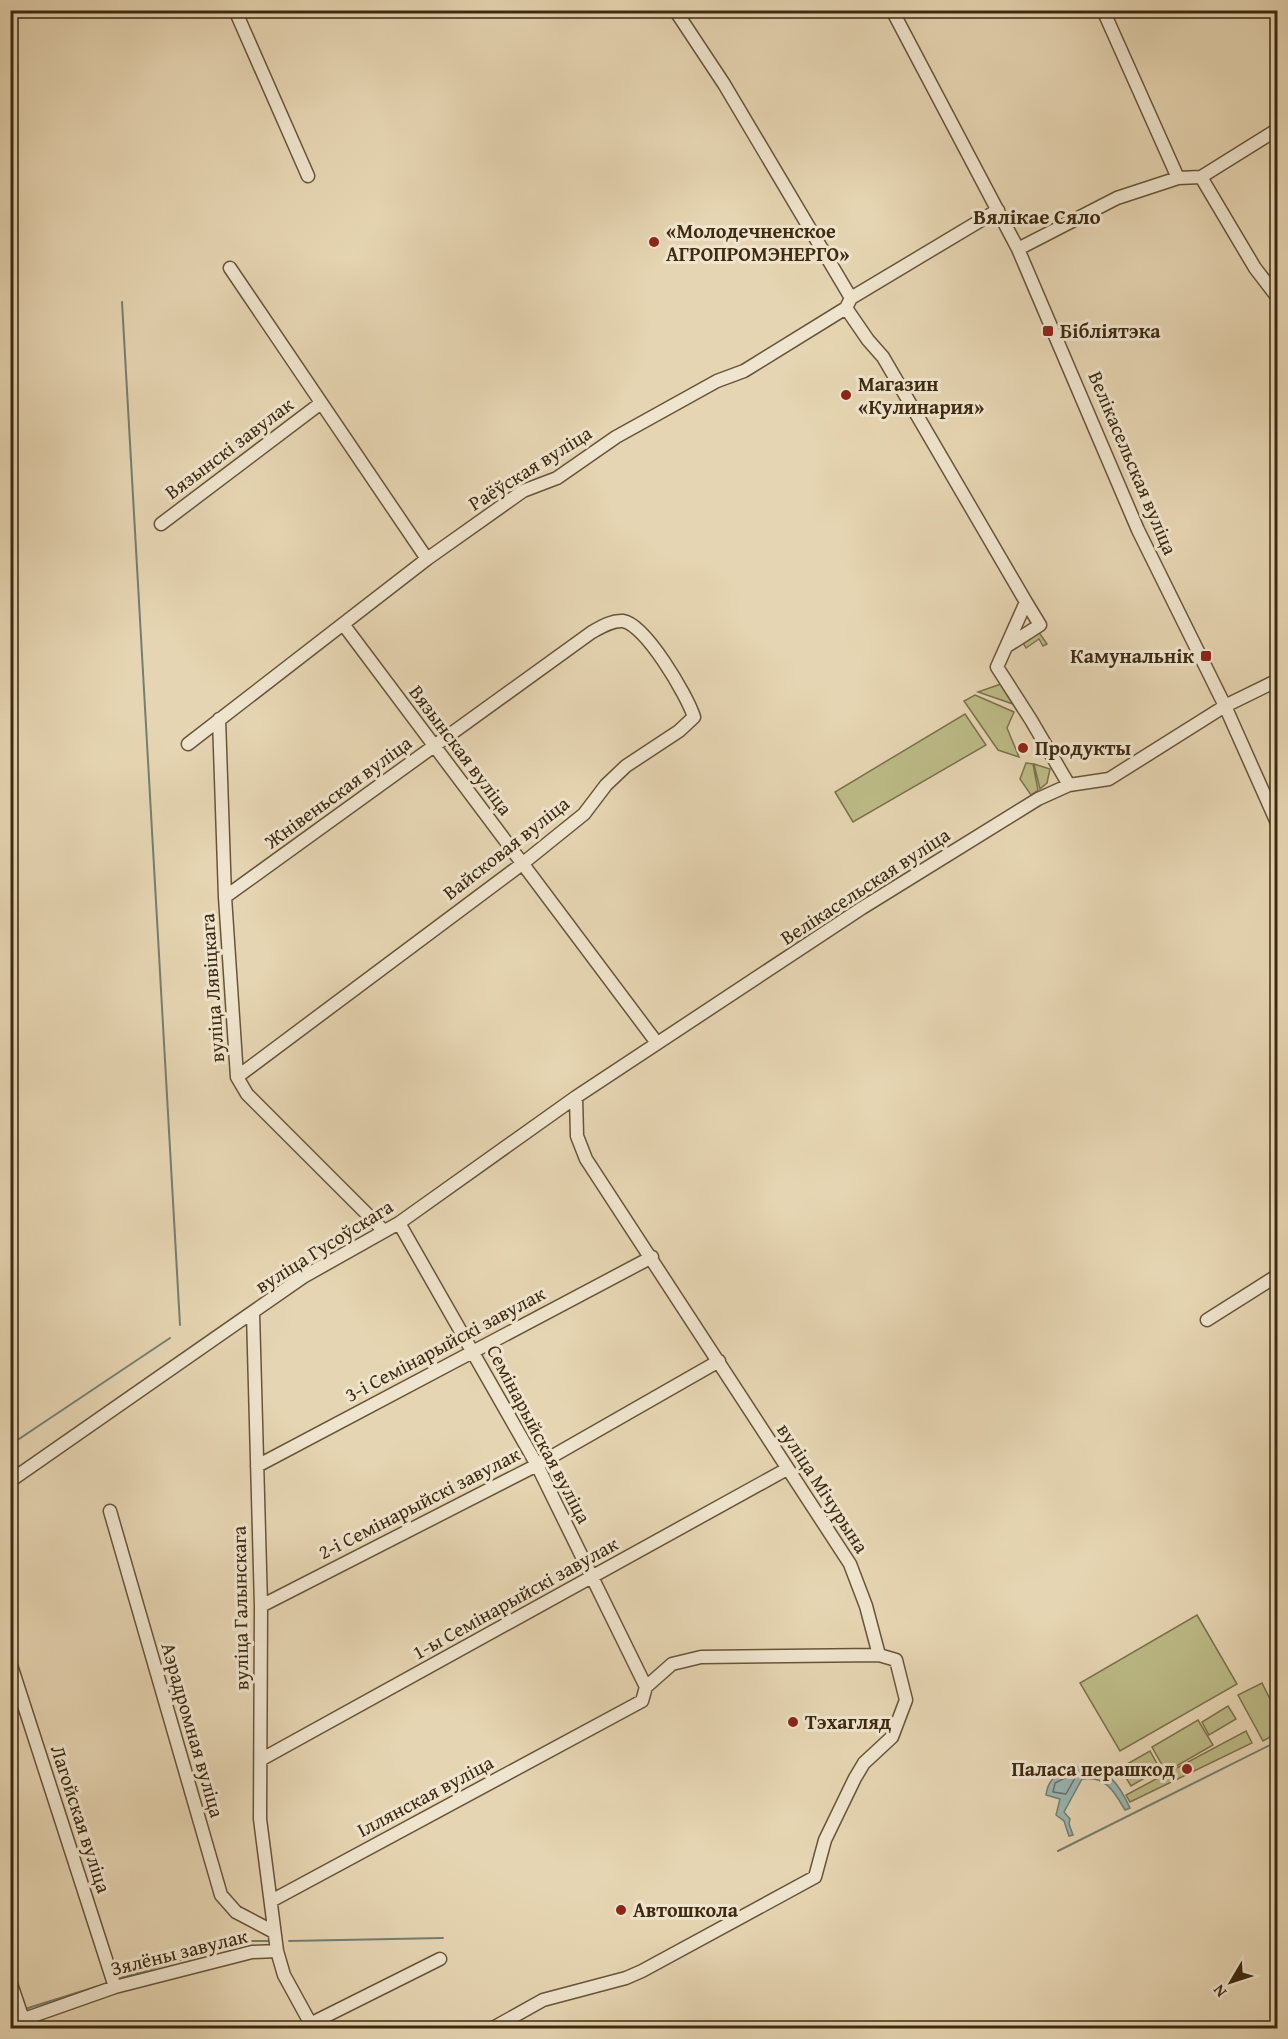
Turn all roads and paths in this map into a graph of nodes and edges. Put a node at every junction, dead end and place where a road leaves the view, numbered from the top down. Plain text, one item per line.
1 (235, 10) edge
2 (675, 10) edge
3 (892, 10) edge
4 (1103, 10) edge
5 (1278, 129) edge
6 (308, 176) dead end
7 (1201, 177) junction
8 (1178, 178) junction
9 (998, 210) junction
10 (1017, 249) junction
11 (230, 268) dead end
12 (1278, 298) edge
13 (849, 303) junction
14 (321, 403) junction
15 (161, 524) dead end
16 (427, 559) junction
17 (1026, 602) junction
18 (622, 621) joint
19 (343, 624) junction
20 (1006, 647) junction
21 (1278, 680) edge
22 (1225, 706) junction
23 (219, 719) junction
24 (188, 744) dead end
25 (434, 747) junction
26 (1069, 785) junction
27 (1278, 825) edge
28 (522, 864) junction
29 (225, 897) junction
30 (657, 1043) junction
31 (237, 1077) junction
32 (576, 1096) junction
33 (399, 1223) junction
34 (384, 1232) junction
35 (652, 1257) junction
36 (1278, 1275) edge
37 (253, 1313) junction
38 (1207, 1320) dead end
39 (473, 1350) junction
40 (719, 1361) junction
41 (537, 1464) junction
42 (257, 1466) junction
43 (787, 1469) junction
44 (10, 1481) edge
45 (110, 1511) dead end
46 (592, 1579) junction
47 (261, 1606) junction
48 (879, 1655) junction
49 (10, 1662) edge
50 (646, 1687) junction
51 (261, 1760) junction
52 (271, 1900) junction
53 (274, 1932) junction
54 (277, 1951) junction
55 (440, 1959) dead end
56 (10, 1980) edge
57 (115, 1987) junction
58 (20, 2025) edge
59 (309, 2027) edge
60 (493, 2028) edge

1 - 6 street
2 - 13 street
3 - 9 street, Велікасельская вуліца
4 - 8 street
5 - 7 street
7 - 8 street
7 - 12 street
8 - 10 street
9 - 10 street, Велікасельская вуліца
9 - 13 street, Раёўская вуліца
10 - 22 street, Велікасельская вуліца
11 - 14 street
13 - 16 street, Раёўская вуліца
13 - 17 street
14 - 15 street, Вязынскі завулак
14 - 16 street
16 - 19 street, Раёўская вуліца
17 - 20 street
17 - 20 street
18 - 25 street, Жнівеньская вуліца
18 - 28 street, Вайсковая вуліца
19 - 23 street, Раёўская вуліца
19 - 25 street, Вязынская вуліца
20 - 26 street
21 - 22 street
22 - 26 street, Велікасельская вуліца
22 - 27 street, Велікасельская вуліца
23 - 24 street, Раёўская вуліца
23 - 29 street, вуліца Лявіцкага
25 - 28 street, Вязынская вуліца
25 - 29 street, Жнівеньская вуліца
26 - 30 street, Велікасельская вуліца
28 - 30 street, Вязынская вуліца
28 - 31 street, Вайсковая вуліца
29 - 31 street, вуліца Лявіцкага
30 - 32 street, вуліца Гусоўскага
31 - 34 street, вуліца Лявіцкага
32 - 33 street, вуліца Гусоўскага
32 - 35 street, вуліца Мічурына
33 - 34 street, вуліца Гусоўскага
33 - 39 street, Семінарыйская вуліца
34 - 37 street, вуліца Гусоўскага
35 - 39 street, 3-і Семінарыйскі завулак
35 - 40 street, вуліца Мічурына
36 - 38 street
37 - 42 street, вуліца Галынскага
37 - 44 street, вуліца Гусоўскага
39 - 41 street, Семінарыйская вуліца
39 - 42 street, 3-і Семінарыйскі завулак
40 - 41 street, 2-і Семінарыйскі завулак
40 - 43 street, вуліца Мічурына
41 - 46 street, Семінарыйская вуліца
41 - 47 street, 2-і Семінарыйскі завулак
42 - 47 street, вуліца Галынскага
43 - 46 street, 1-ы Семінарыйскі завулак
43 - 48 street, вуліца Мічурына
45 - 53 street, Аэрадромная вуліца
46 - 50 street, Семінарыйская вуліца
46 - 51 street, 1-ы Семінарыйскі завулак
47 - 51 street, вуліца Галынскага
48 - 50 street
48 - 60 street
49 - 57 street, Лагойская вуліца
50 - 52 street, Іллянская вуліца
51 - 52 street, вуліца Галынскага
52 - 53 street
53 - 54 street
54 - 57 street, Зялёны завулак
54 - 59 street, Зялёны завулак
55 - 59 street
56 - 58 street
57 - 58 street, Зялёны завулак

